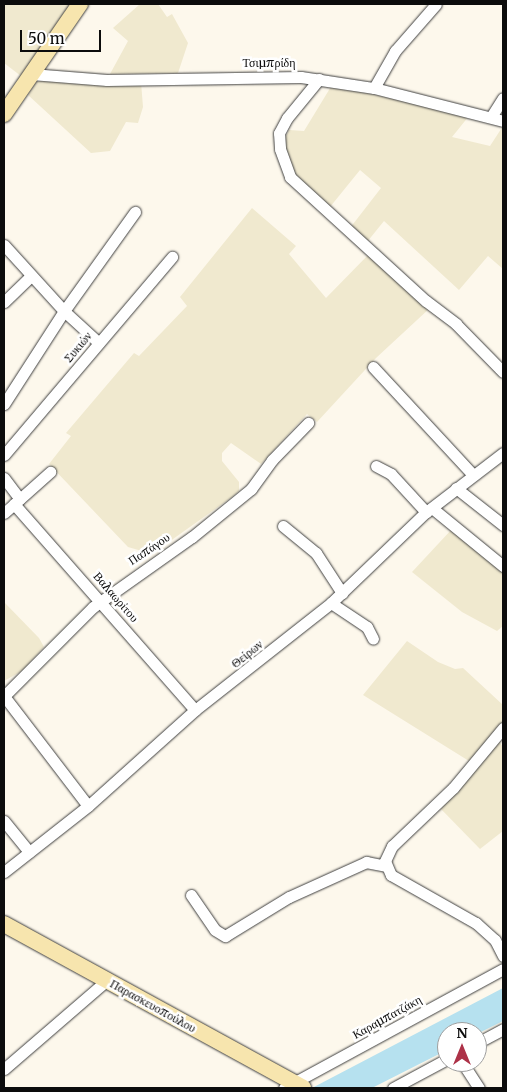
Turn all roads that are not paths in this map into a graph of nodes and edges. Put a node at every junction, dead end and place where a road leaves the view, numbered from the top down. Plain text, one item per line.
1 (80, 4) edge
2 (436, 4) edge
3 (31, 74) junction
4 (319, 79) junction
5 (374, 88) junction
6 (503, 98) edge
7 (4, 114) edge
8 (491, 117) junction
9 (503, 121) edge
10 (135, 212) dead end
11 (4, 245) edge
12 (172, 256) dead end
13 (31, 276) junction
14 (4, 302) edge
15 (64, 311) junction
16 (99, 343) junction
17 (373, 367) dead end
18 (503, 372) edge
19 (4, 404) edge
20 (308, 423) dead end
21 (503, 453) edge
22 (4, 455) edge
23 (376, 466) dead end
24 (50, 472) dead end
25 (473, 474) junction
26 (4, 478) edge
27 (456, 488) junction
28 (17, 501) junction
29 (429, 510) junction
30 (4, 513) edge
31 (503, 525) edge
32 (282, 526) dead end
33 (503, 566) edge
34 (342, 593) junction
35 (101, 601) junction
36 (330, 603) junction
37 (374, 638) dead end
38 (4, 696) edge
39 (195, 710) junction
40 (503, 728) edge
41 (88, 806) junction
42 (4, 821) edge
43 (29, 852) junction
44 (386, 866) junction
45 (4, 872) edge
46 (191, 895) dead end
47 (4, 924) edge
48 (503, 956) edge
49 (503, 969) edge
50 (107, 980) junction
51 (503, 1029) edge
52 (487, 1038) edge
53 (437, 1064) edge
54 (4, 1069) edge
55 (469, 1072) edge
56 (293, 1087) edge
57 (393, 1088) edge
58 (480, 1088) edge

1 - 3 street
2 - 5 street
3 - 4 street, Τσιμπρίδη
3 - 7 street
4 - 5 street, Τσιμπρίδη
4 - 18 street
5 - 8 street, Τσιμπρίδη
6 - 8 street
8 - 9 street, Τσιμπρίδη
10 - 15 street
11 - 13 street
12 - 16 street, Συκιών
13 - 14 street
13 - 15 street
15 - 16 street
15 - 19 street
16 - 22 street, Συκιών
17 - 25 street
20 - 35 street, Παπάγου
21 - 25 street, Θείρων
23 - 29 street
24 - 28 street
25 - 27 street, Θείρων
26 - 28 street, Βαλαωρίτου
27 - 29 street, Θείρων
27 - 31 street
28 - 30 street
28 - 35 street, Βαλαωρίτου
29 - 33 street
29 - 34 street, Θείρων
32 - 34 street
34 - 36 street, Θείρων
35 - 38 street, Παπάγου
35 - 39 street, Βαλαωρίτου
36 - 37 street
36 - 39 street, Θείρων
38 - 41 street
39 - 41 street, Θείρων
40 - 44 street
41 - 43 street, Θείρων
42 - 43 street
43 - 45 street, Θείρων
44 - 46 street
44 - 48 street
47 - 50 street, Παρασκευοπούλου
49 - 56 street, Καραμπατζάκη
50 - 54 street
50 - 56 street, Παρασκευοπούλου
51 - 52 street
53 - 57 street
55 - 58 street

